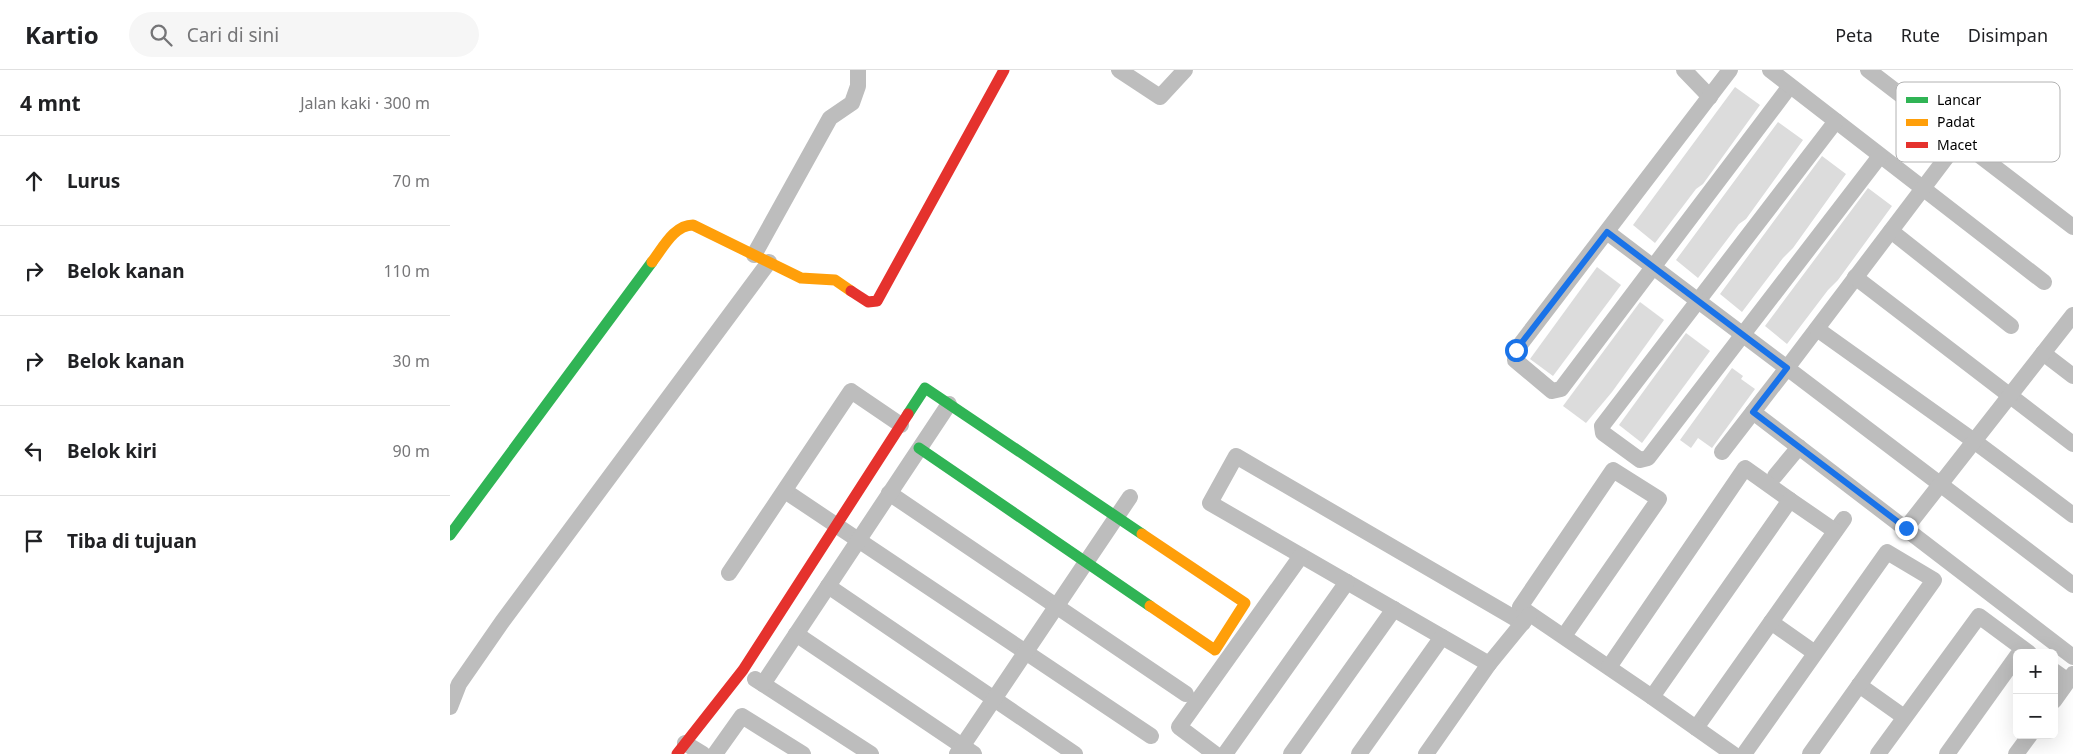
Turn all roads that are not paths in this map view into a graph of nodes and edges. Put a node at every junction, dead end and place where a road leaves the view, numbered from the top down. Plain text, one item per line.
1 (858, 70) edge
2 (1004, 70) edge
3 (1119, 70) edge
4 (1185, 70) edge
5 (1684, 70) edge
6 (1730, 70) edge
7 (1770, 70) edge
8 (1868, 70) edge
9 (1790, 86) junction
10 (1896, 91) edge
11 (1710, 97) junction
12 (1836, 121) junction
13 (1880, 156) junction
14 (1943, 162) edge
15 (1989, 162) edge
16 (1923, 189) junction
17 (2073, 227) edge
18 (1891, 231) junction
19 (1607, 232) junction
20 (754, 255) junction
21 (769, 262) junction
22 (1653, 267) junction
23 (1855, 277) junction
24 (2044, 282) dead end
25 (1698, 301) junction
26 (2073, 315) edge
27 (2011, 326) dead end
28 (1817, 329) junction
29 (1744, 336) junction
30 (2043, 353) junction
31 (1787, 368) junction
32 (2073, 376) edge
33 (2010, 395) junction
34 (948, 404) junction
35 (1753, 412) junction
36 (901, 425) junction
37 (1974, 441) junction
38 (2073, 444) edge
39 (1799, 447) junction
40 (919, 448) junction
41 (1722, 452) dead end
42 (1776, 476) dead end
43 (1940, 484) junction
44 (785, 491) junction
45 (889, 494) junction
46 (1130, 497) dead end
47 (1790, 500) junction
48 (2073, 515) edge
49 (1117, 517) junction
50 (836, 525) junction
51 (1906, 528) junction
52 (450, 535) edge
53 (858, 540) junction
54 (1301, 556) junction
55 (1086, 562) junction
56 (729, 573) dead end
57 (1346, 582) junction
58 (2073, 585) edge
59 (828, 586) junction
60 (1056, 606) junction
61 (1394, 609) junction
62 (1527, 619) junction
63 (1771, 622) junction
64 (796, 634) junction
65 (1564, 636) junction
66 (1442, 637) junction
67 (2018, 649) edge
68 (1026, 652) junction
69 (1815, 653) junction
70 (2073, 657) edge
71 (1489, 664) junction
72 (2013, 664) edge
73 (1609, 668) junction
74 (743, 670) junction
75 (2058, 673) edge
76 (2070, 678) edge
77 (763, 684) junction
78 (1859, 685) junction
79 (1186, 694) dead end
80 (2058, 695) edge
81 (1652, 697) junction
82 (994, 699) junction
83 (450, 707) edge
84 (1904, 717) junction
85 (1696, 728) junction
86 (1151, 736) dead end
87 (2027, 739) edge
88 (681, 748) edge
89 (965, 751) edge
90 (703, 754) edge
91 (715, 754) edge
92 (803, 754) edge
93 (871, 754) edge
94 (1075, 754) edge
95 (1215, 754) edge
96 (1225, 754) edge
97 (1292, 754) edge
98 (1359, 754) edge
99 (1426, 754) edge
100 (1733, 754) edge
101 (1744, 754) edge
102 (1810, 754) edge
103 (1878, 754) edge
104 (1947, 754) edge
105 (2016, 754) edge

1 - 20 street
2 - 21 street
3 - 4 street
5 - 11 street
6 - 11 street
7 - 9 street
8 - 10 street
9 - 12 street
9 - 22 street
11 - 19 street
12 - 13 street
12 - 25 street
13 - 16 street
13 - 29 street
14 - 16 street
15 - 17 street
16 - 18 street
16 - 24 street
18 - 23 street
18 - 27 street
19 - 22 street
19 - 22 street
20 - 21 street
20 - 52 street
21 - 83 street
22 - 25 street
23 - 28 street
23 - 33 street
25 - 29 street
25 - 29 street
26 - 30 street
28 - 31 street
28 - 37 street
29 - 31 street
30 - 32 street
30 - 33 street
31 - 35 street
31 - 43 street
33 - 37 street
33 - 38 street
34 - 36 street
34 - 40 street
34 - 49 street
35 - 39 street
35 - 41 street
36 - 44 street
36 - 50 street
37 - 43 street
37 - 48 street
39 - 42 street
39 - 51 street
40 - 45 street
40 - 55 street
43 - 51 street
43 - 58 street
44 - 50 street
44 - 56 street
45 - 53 street
45 - 60 street
46 - 49 street
47 - 63 street
47 - 73 street
47 - 81 street
49 - 55 street
49 - 55 street
50 - 53 street
50 - 74 street
51 - 70 street
53 - 59 street
53 - 68 street
54 - 57 street
54 - 62 street
54 - 95 street
55 - 60 street
57 - 61 street
57 - 96 street
59 - 64 street
59 - 82 street
60 - 68 street
60 - 79 street
61 - 66 street
61 - 97 street
62 - 65 street
62 - 65 street
62 - 71 street
63 - 69 street
63 - 85 street
64 - 77 street
64 - 89 street
65 - 73 street
66 - 71 street
66 - 98 street
67 - 84 street
68 - 82 street
68 - 86 street
69 - 78 street
69 - 101 street
71 - 99 street
72 - 104 street
73 - 81 street
74 - 77 street
74 - 88 street
75 - 76 street
76 - 80 street
77 - 93 street
78 - 84 street
78 - 102 street
81 - 85 street
82 - 89 street
82 - 94 street
84 - 103 street
85 - 100 street
87 - 105 street
88 - 90 street
91 - 92 street

